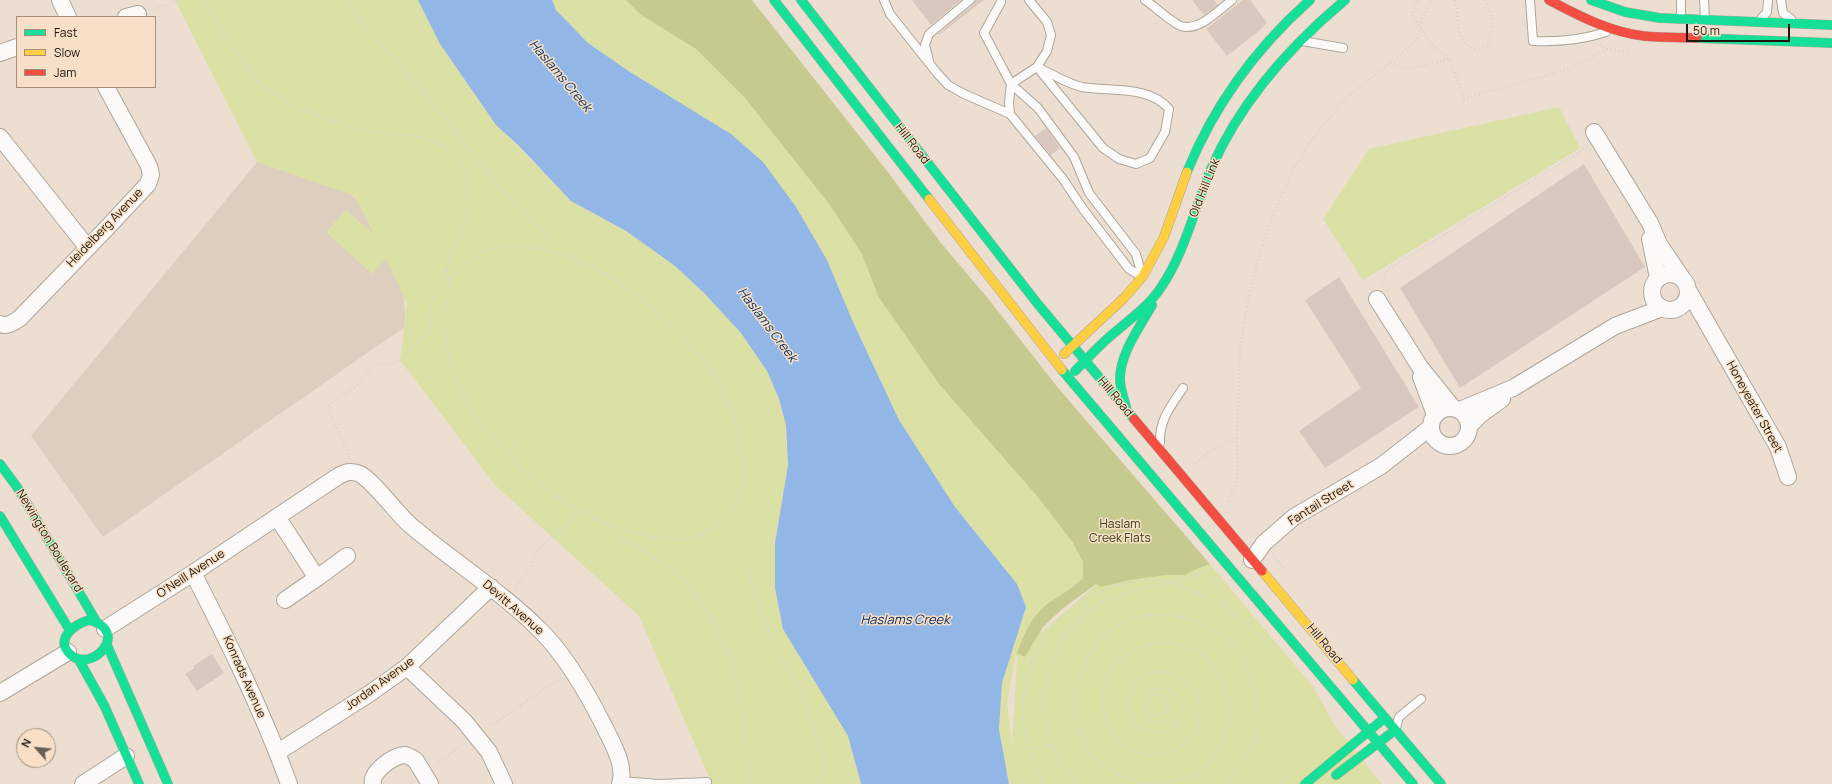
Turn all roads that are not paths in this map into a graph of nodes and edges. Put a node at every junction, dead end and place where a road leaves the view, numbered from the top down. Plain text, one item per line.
1 (60, 0) edge
2 (774, 0) edge
3 (801, 0) edge
4 (884, 0) edge
5 (970, 0) edge
6 (1029, 0) edge
7 (1145, 0) edge
8 (1232, 0) edge
9 (1310, 0) edge
10 (1345, 0) edge
11 (1530, 0) edge
12 (1549, 0) edge
13 (1591, 0) edge
14 (1681, 0) edge
15 (1704, 0) edge
16 (1768, 0) edge
17 (1781, 0) edge
18 (1001, 2) dead end
19 (68, 16) edge
20 (1681, 20) junction
21 (1692, 21) junction
22 (1705, 21) junction
23 (1758, 22) junction
24 (1799, 24) junction
25 (1832, 25) edge
26 (1612, 29) junction
27 (1690, 38) junction
28 (1298, 40) junction
29 (1832, 43) edge
30 (16, 47) edge
31 (1343, 48) dead end
32 (0, 53) edge
33 (929, 64) junction
34 (1037, 67) junction
35 (1011, 84) junction
36 (107, 88) edge
37 (1010, 114) junction
38 (1594, 132) road end
39 (0, 137) edge
40 (1089, 193) junction
41 (1078, 201) junction
42 (1108, 219) junction
43 (1650, 223) junction
44 (1097, 226) junction
45 (87, 247) junction
46 (1151, 284) junction
47 (1685, 284) junction
48 (1655, 285) junction
49 (1377, 299) road end
50 (1667, 309) junction
51 (0, 324) edge
52 (1615, 326) junction
53 (1716, 340) junction
54 (1074, 346) junction
55 (1055, 361) junction
56 (1086, 361) junction
57 (1420, 367) junction
58 (1069, 377) junction
59 (1183, 388) dead end
60 (1513, 388) junction
61 (1456, 409) junction
62 (1128, 412) junction
63 (1433, 421) junction
64 (1469, 426) junction
65 (1440, 443) junction
66 (1160, 450) junction
67 (1398, 454) junction
68 (0, 464) edge
69 (354, 472) joint
70 (1788, 477) dead end
71 (0, 516) edge
72 (276, 518) junction
73 (347, 556) dead end
74 (1252, 560) junction
75 (193, 573) junction
76 (317, 578) junction
77 (493, 588) junction
78 (1247, 588) junction
79 (285, 600) dead end
80 (101, 625) junction
81 (69, 629) junction
82 (107, 645) junction
83 (73, 656) junction
84 (407, 667) junction
85 (0, 693) edge
86 (1421, 699) dead end
87 (1385, 717) junction
88 (1400, 717) junction
89 (1395, 729) junction
90 (1369, 730) junction
91 (1379, 742) junction
92 (278, 752) junction
93 (126, 756) junction
94 (426, 779) edge
95 (1330, 780) dead end
96 (707, 782) dead end
97 (620, 783) edge
98 (83, 784) edge
99 (139, 784) edge
100 (168, 784) edge
101 (289, 784) edge
102 (373, 784) edge
103 (504, 784) edge
104 (659, 784) edge
105 (1305, 784) edge
106 (1413, 784) edge
107 (1441, 784) edge

1 - 19 street
2 - 55 street, Hill Road
3 - 54 street, Hill Road
4 - 33 lane
5 - 33 lane
6 - 34 lane
7 - 8 lane
9 - 46 street, Old Hill Link
10 - 28 street, Old Hill Link
11 - 26 lane
12 - 26 street
13 - 20 street
14 - 20 lane
15 - 22 lane
16 - 23 lane
17 - 24 lane
18 - 35 lane
20 - 21 street
21 - 22 street
21 - 27 street
22 - 23 street
23 - 24 street
24 - 25 street
26 - 27 street
27 - 29 street
28 - 31 lane
28 - 46 street, Old Hill Link
30 - 32 street
33 - 37 lane
34 - 34 lane
34 - 35 lane
35 - 37 lane
35 - 40 lane
36 - 45 street, Heidelberg Avenue
37 - 41 lane
38 - 43 street, Honeyeater Street
39 - 45 street
40 - 41 lane
40 - 42 lane
41 - 44 lane
42 - 44 lane
42 - 46 lane
43 - 47 street, Honeyeater Street
43 - 48 street, Honeyeater Street
44 - 46 lane
45 - 51 street, Heidelberg Avenue
46 - 54 street, Old Hill Link
46 - 56 street, Old Hill Link
46 - 62 street
47 - 48 street
47 - 50 street
47 - 53 street, Honeyeater Street
48 - 50 street
48 - 52 street
49 - 57 street
50 - 52 street
50 - 53 street, Honeyeater Street
52 - 60 street
53 - 70 street, Honeyeater Street
54 - 55 street, Old Hill Link
54 - 56 street, Hill Road
55 - 58 street, Hill Road
56 - 58 street, Old Hill Link
56 - 62 street, Hill Road
57 - 61 street
57 - 63 street
58 - 78 street, Hill Road
59 - 66 lane
60 - 61 street
60 - 64 street
61 - 63 street
61 - 64 street
62 - 66 street, Hill Road
63 - 65 street
63 - 67 street, Fantail Street
64 - 65 street
65 - 67 street, Fantail Street
66 - 74 street, Hill Road
67 - 74 street, Fantail Street
68 - 80 street, Newington Boulevard
69 - 72 street, O'Neill Avenue
69 - 77 street, Devitt Avenue
71 - 81 street
72 - 75 street, O'Neill Avenue
72 - 76 street
73 - 76 street
74 - 78 street
74 - 87 street, Hill Road
75 - 80 street, O'Neill Avenue
75 - 92 street, Konrads Avenue
76 - 79 street
77 - 84 street, Jordan Avenue
77 - 97 street, Devitt Avenue
78 - 90 street, Hill Road
80 - 81 street
80 - 82 street
81 - 83 street
82 - 83 street
82 - 100 street
83 - 85 street
83 - 93 street
84 - 92 street, Jordan Avenue
84 - 103 street
86 - 88 lane
87 - 88 lane
87 - 89 street, Hill Road
87 - 90 street
88 - 89 lane
89 - 91 street
89 - 107 street, Hill Road
90 - 91 street, Hill Road
90 - 105 street
91 - 95 street
91 - 106 street, Hill Road
92 - 101 street, Konrads Avenue
93 - 98 street
93 - 99 street
94 - 102 street
96 - 104 lane
97 - 104 lane

